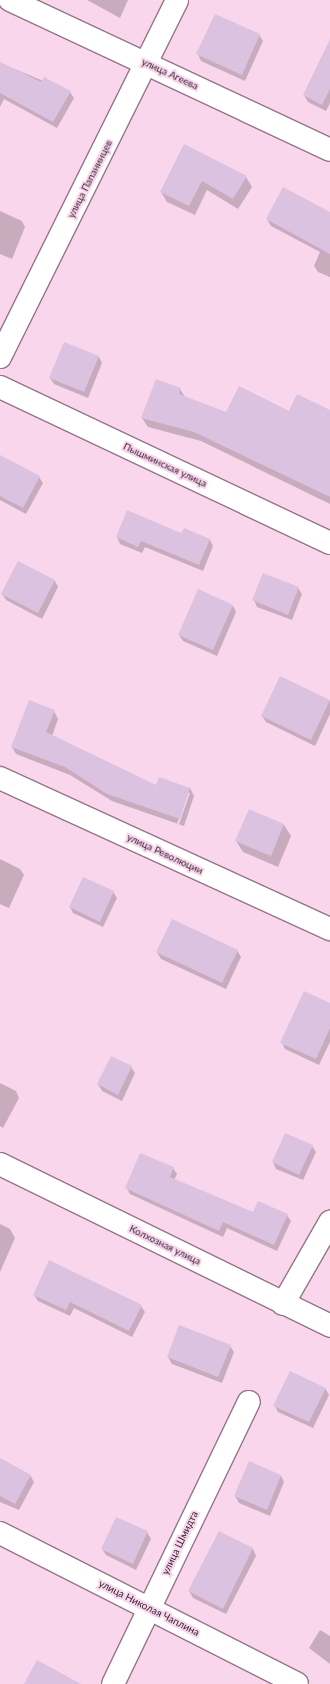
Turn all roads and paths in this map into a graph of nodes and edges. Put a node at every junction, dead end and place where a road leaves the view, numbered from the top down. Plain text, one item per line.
1 (10, 0) edge
2 (177, 0) edge
3 (148, 63) junction
4 (330, 150) edge
5 (0, 357) edge
6 (0, 388) edge
7 (330, 543) edge
8 (0, 778) edge
9 (330, 929) edge
10 (0, 1164) edge
11 (330, 1222) edge
12 (283, 1304) junction
13 (330, 1326) edge
14 (249, 1402) dead end
15 (0, 1533) edge
16 (148, 1608) junction
17 (114, 1684) edge
18 (297, 1684) edge

1 - 3 street, улица Агеева
2 - 3 street, улица Папанинцев
3 - 4 street, улица Агеева
3 - 5 street, улица Папанинцев
6 - 7 street, Пышминская улица
8 - 9 street, улица Революции
10 - 12 street, Колхозная улица
11 - 12 street
12 - 13 street, Колхозная улица
14 - 16 street, улица Шмидта
15 - 16 street, улица Николая Чаплина
16 - 17 street, улица Шмидта
16 - 18 street, улица Николая Чаплина

